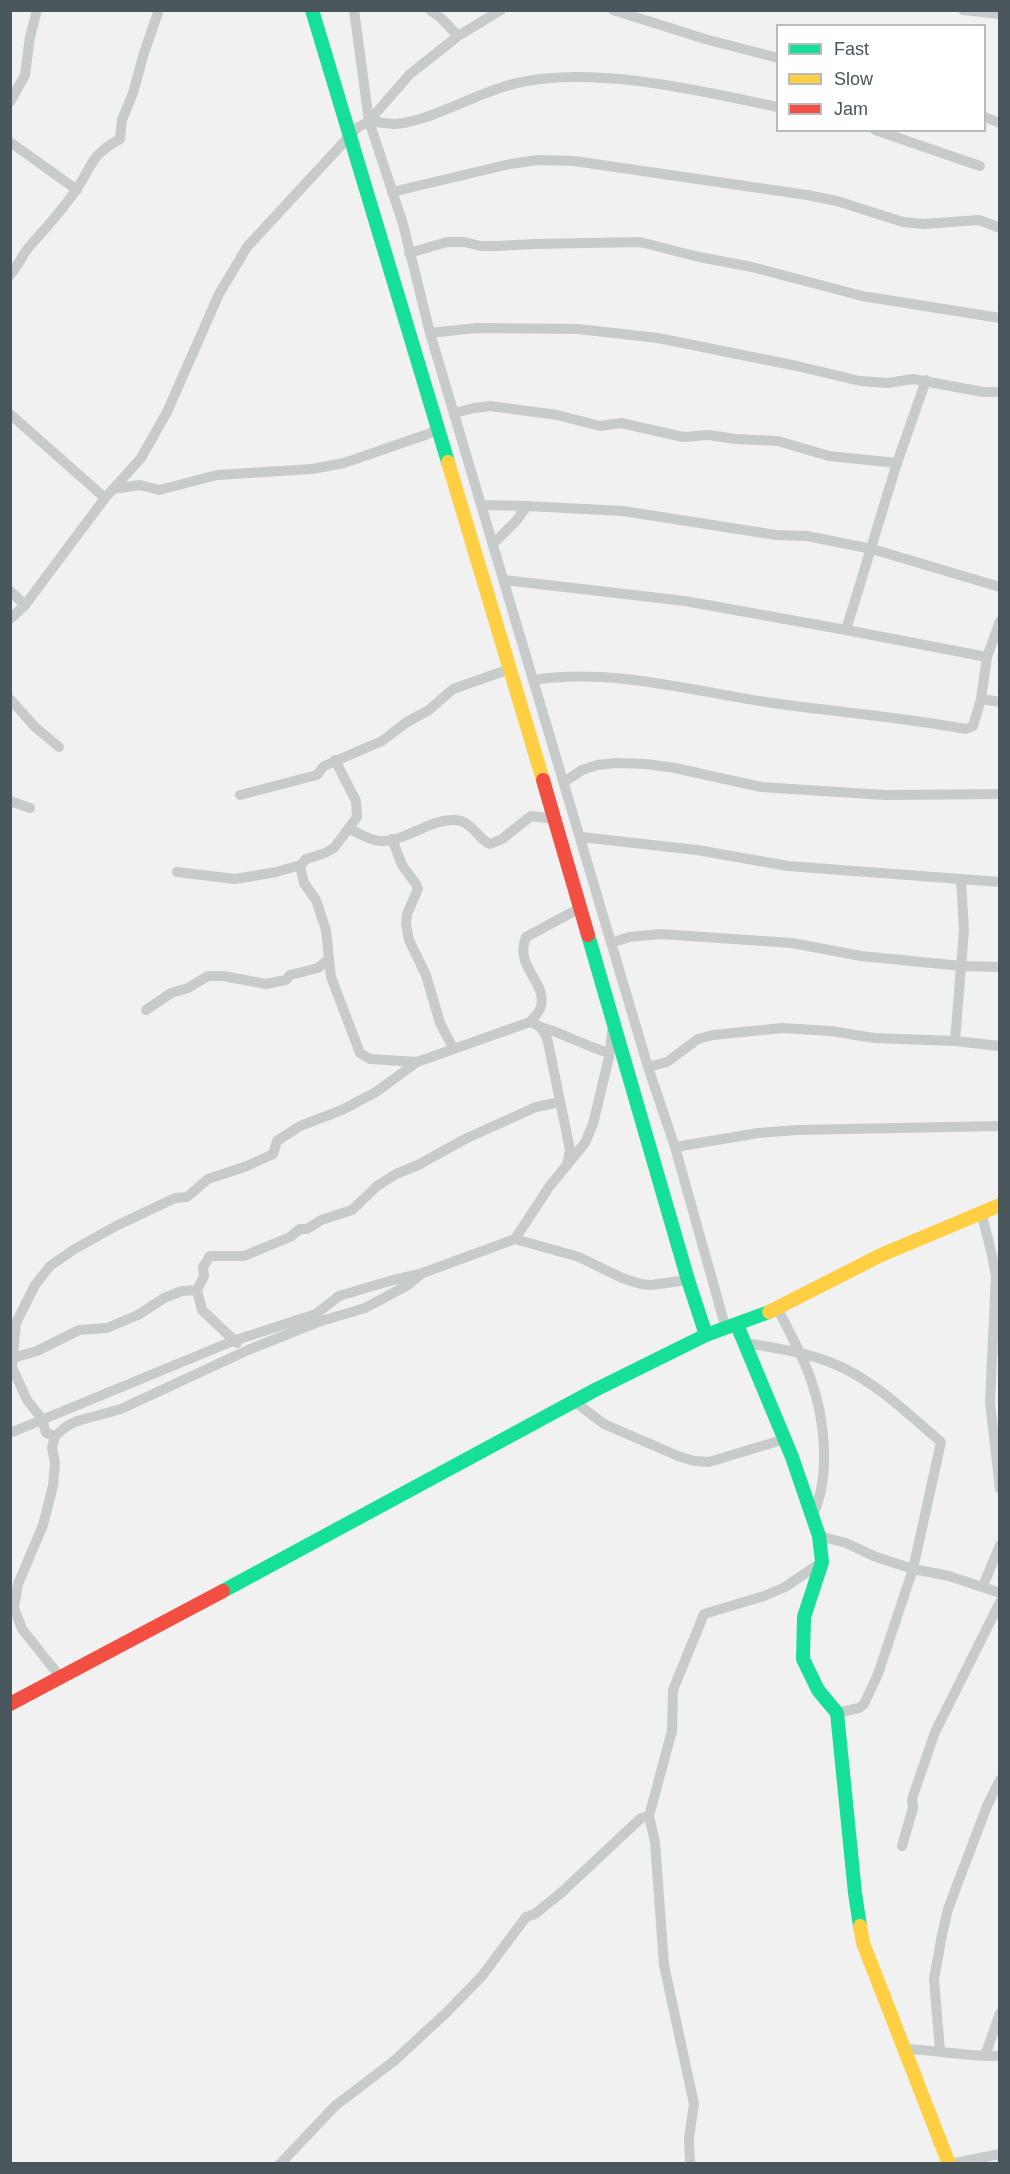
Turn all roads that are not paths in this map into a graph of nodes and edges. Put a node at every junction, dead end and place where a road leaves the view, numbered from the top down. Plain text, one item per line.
1 (37, 10) edge
2 (159, 10) edge
3 (312, 10) edge
4 (354, 10) edge
5 (430, 10) edge
6 (501, 10) edge
7 (613, 10) edge
8 (963, 10) edge
9 (999, 14) edge
10 (458, 36) junction
11 (776, 58) edge
12 (10, 102) edge
13 (776, 107) edge
14 (369, 121) junction
15 (881, 132) edge
16 (351, 136) junction
17 (10, 142) edge
18 (980, 166) dead end
19 (77, 190) junction
20 (392, 192) junction
21 (999, 228) edge
22 (409, 253) junction
23 (10, 274) edge
24 (999, 318) edge
25 (430, 333) junction
26 (926, 380) junction
27 (999, 392) edge
28 (455, 413) junction
29 (10, 414) edge
30 (437, 429) junction
31 (897, 463) junction
32 (113, 489) junction
33 (105, 498) junction
34 (482, 505) junction
35 (527, 506) junction
36 (493, 544) junction
37 (872, 549) junction
38 (504, 580) junction
39 (999, 587) edge
40 (10, 591) edge
41 (25, 604) junction
42 (10, 619) edge
43 (999, 621) edge
44 (846, 630) junction
45 (987, 657) junction
46 (510, 669) junction
47 (533, 680) junction
48 (10, 699) edge
49 (981, 699) junction
50 (999, 702) edge
51 (59, 747) dead end
52 (335, 760) junction
53 (564, 783) junction
54 (999, 794) edge
55 (240, 795) dead end
56 (10, 801) edge
57 (30, 808) dead end
58 (555, 819) junction
59 (349, 829) junction
60 (581, 837) junction
61 (392, 839) junction
62 (301, 865) junction
63 (177, 872) dead end
64 (961, 880) junction
65 (999, 882) edge
66 (580, 908) junction
67 (611, 943) junction
68 (328, 960) junction
69 (962, 966) junction
70 (999, 968) edge
71 (146, 1010) dead end
72 (530, 1022) junction
73 (614, 1023) junction
74 (541, 1027) junction
75 (955, 1041) junction
76 (999, 1046) edge
77 (453, 1048) junction
78 (609, 1053) junction
79 (417, 1062) junction
80 (648, 1066) junction
81 (560, 1102) junction
82 (999, 1126) edge
83 (675, 1147) junction
84 (567, 1165) junction
85 (999, 1205) edge
86 (981, 1211) junction
87 (515, 1239) junction
88 (420, 1274) junction
89 (688, 1280) junction
90 (197, 1290) junction
91 (778, 1310) junction
92 (732, 1327) junction
93 (706, 1335) junction
94 (233, 1341) junction
95 (745, 1343) junction
96 (248, 1350) junction
97 (799, 1353) junction
98 (13, 1358) junction
99 (574, 1401) junction
100 (42, 1419) junction
101 (10, 1433) edge
102 (55, 1436) junction
103 (784, 1439) junction
104 (999, 1489) edge
105 (813, 1515) junction
106 (819, 1536) junction
107 (999, 1545) edge
108 (822, 1562) junction
109 (913, 1569) junction
110 (983, 1586) junction
111 (999, 1593) edge
112 (999, 1602) edge
113 (61, 1678) junction
114 (10, 1704) edge
115 (837, 1713) junction
116 (999, 1780) edge
117 (649, 1816) junction
118 (902, 1846) dead end
119 (999, 2013) edge
120 (905, 2049) junction
121 (940, 2051) junction
122 (985, 2056) junction
123 (999, 2056) edge
124 (999, 2154) edge
125 (280, 2163) edge
126 (690, 2163) edge
127 (950, 2163) edge

1 - 12 street
2 - 19 street
3 - 16 street
4 - 14 street
5 - 10 street
6 - 10 street
7 - 11 street
8 - 9 street
10 - 14 street
13 - 14 street
14 - 16 street
14 - 20 street
15 - 18 street
16 - 30 street
16 - 32 street
17 - 19 street
19 - 23 street
20 - 21 street
20 - 22 street
22 - 24 street
22 - 25 street
25 - 26 street
25 - 28 street
26 - 27 street
26 - 31 street
28 - 31 street
28 - 34 street
29 - 33 street
30 - 32 street
30 - 46 street
31 - 37 street
32 - 33 street
33 - 41 street
34 - 35 street
34 - 36 street
35 - 36 street
35 - 37 street
36 - 38 street
37 - 39 street
37 - 44 street
38 - 44 street
38 - 47 street
40 - 41 street
41 - 42 street
43 - 45 street
44 - 45 street
45 - 49 street
46 - 52 street
46 - 58 street
47 - 49 street
47 - 53 street
48 - 51 street
49 - 50 street
52 - 55 street
52 - 59 street
53 - 54 street
53 - 60 street
56 - 57 street
58 - 61 street
58 - 66 street
59 - 61 street
59 - 62 street
60 - 64 street
60 - 67 street
61 - 77 street
62 - 63 street
62 - 68 street
64 - 65 street
64 - 69 street
66 - 72 street
66 - 73 street
67 - 69 street
67 - 80 street
68 - 71 street
68 - 79 street
69 - 70 street
69 - 75 street
72 - 74 street
72 - 77 street
73 - 78 street
73 - 89 street
74 - 78 street
74 - 81 street
75 - 76 street
75 - 80 street
77 - 79 street
78 - 84 street
79 - 98 street
80 - 83 street
81 - 84 street
81 - 90 street
82 - 83 street
83 - 92 street
84 - 87 street
85 - 86 street
86 - 91 street
86 - 104 street
87 - 88 street
87 - 89 street
88 - 94 street
88 - 96 street
89 - 93 street
90 - 94 street
90 - 98 street
91 - 92 street
91 - 97 street
92 - 93 street
92 - 95 street
93 - 99 street
94 - 96 street
94 - 100 street
95 - 97 street
95 - 103 street
96 - 102 street
97 - 105 street
97 - 109 street
98 - 100 street
99 - 103 street
99 - 113 street
100 - 101 street
100 - 102 street
102 - 113 street
103 - 105 street
105 - 106 street
106 - 108 street
106 - 109 street
107 - 110 street
108 - 115 street
108 - 117 street
109 - 110 street
109 - 115 street
110 - 111 street
112 - 118 street
113 - 114 street
115 - 120 street
116 - 121 street
117 - 125 street
117 - 126 street
119 - 122 street
120 - 121 street
120 - 127 street
121 - 122 street
122 - 123 street
124 - 127 street

